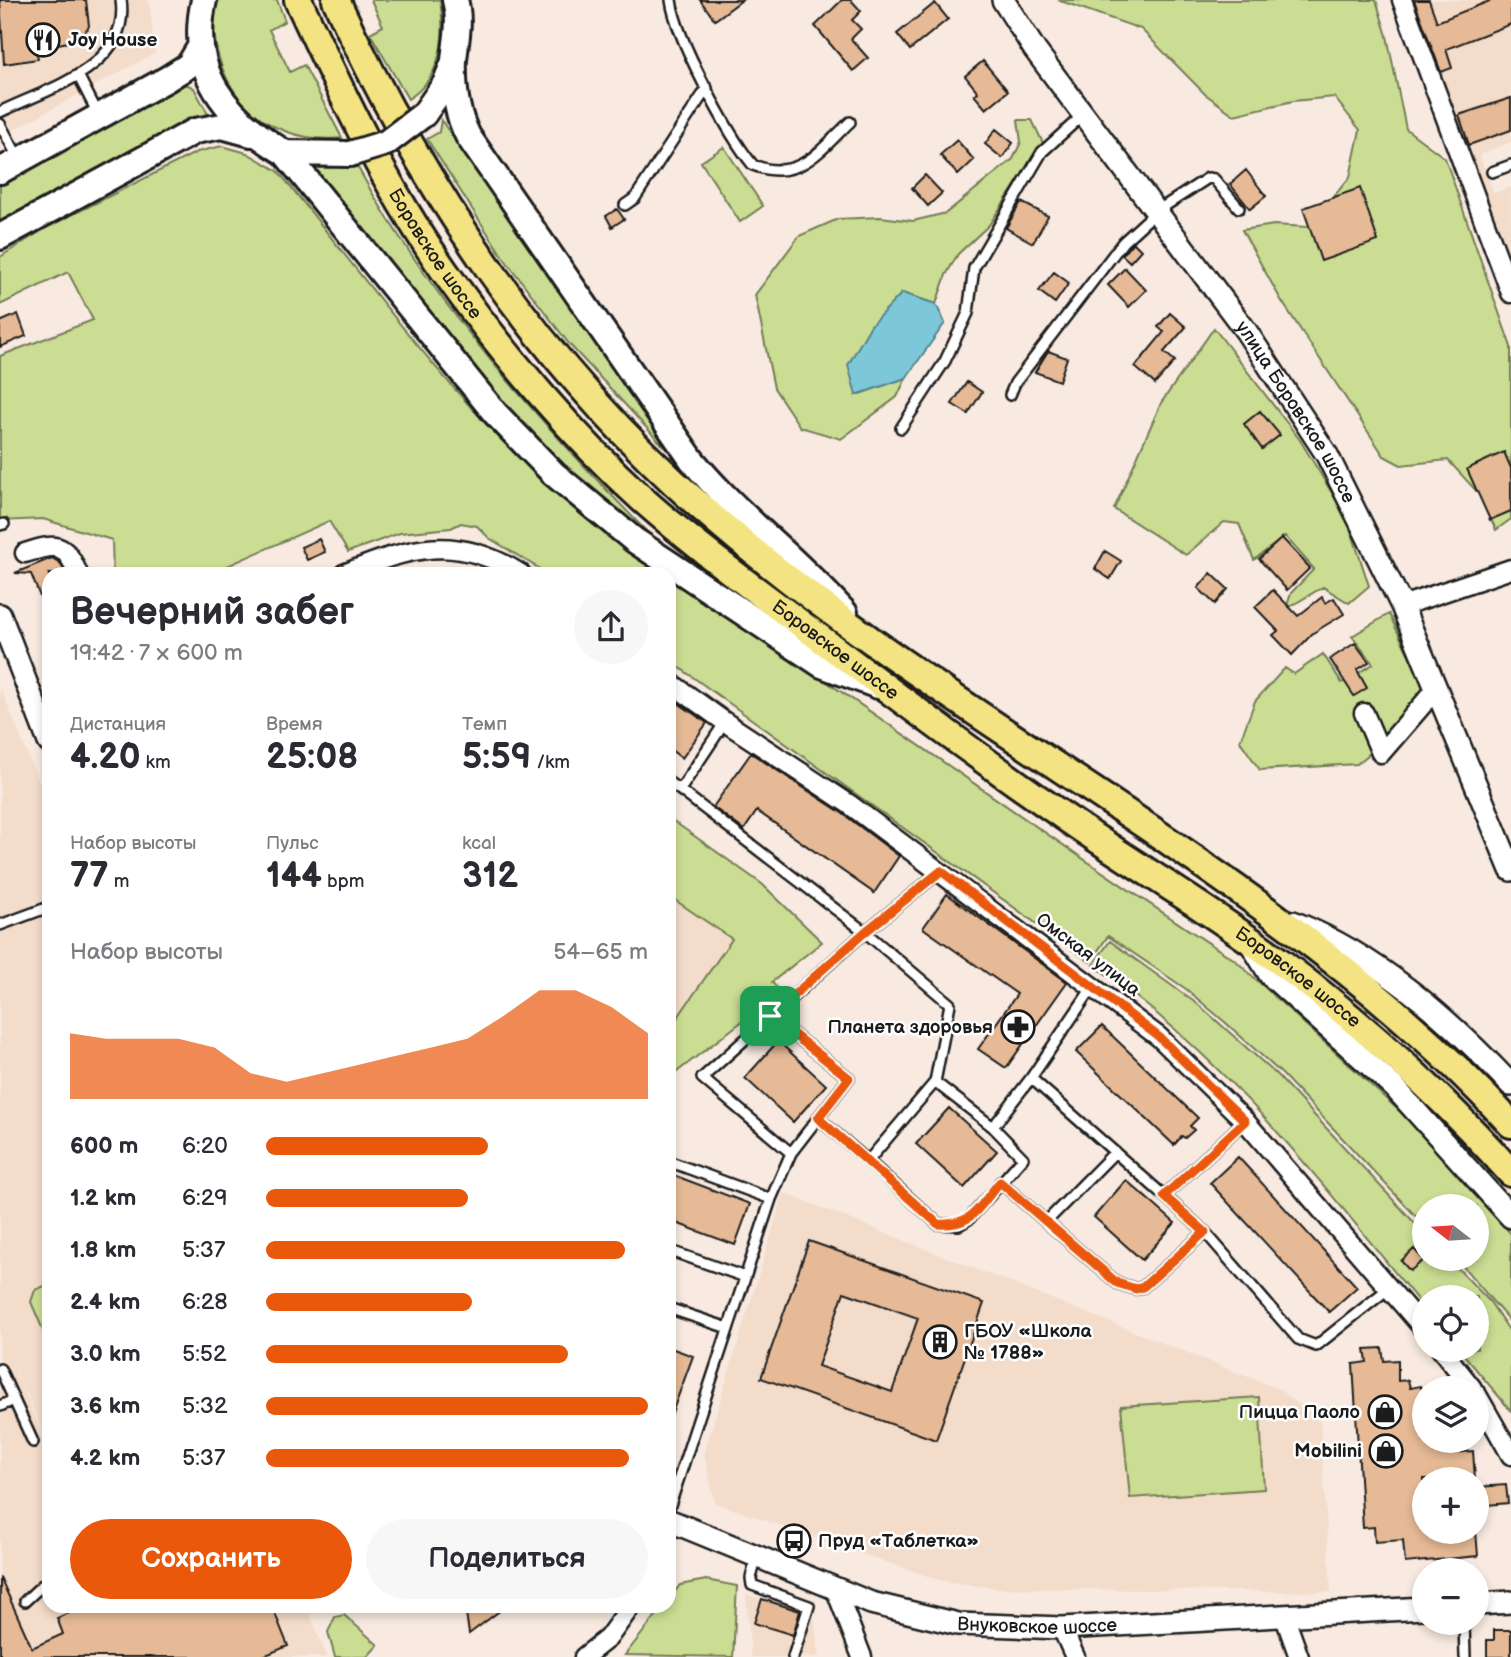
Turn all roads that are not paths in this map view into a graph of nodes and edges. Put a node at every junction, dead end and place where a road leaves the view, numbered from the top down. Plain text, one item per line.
1 (121, 0) edge
2 (298, 0) edge
3 (336, 0) edge
4 (671, 0) edge
5 (1003, 0) edge
6 (1402, 0) edge
7 (202, 2) edge
8 (458, 3) edge
9 (200, 47) junction
10 (454, 61) junction
11 (78, 75) junction
12 (707, 88) junction
13 (0, 112) edge
14 (1084, 114) junction
15 (99, 115) junction
16 (850, 122) dead end
17 (0, 124) edge
18 (258, 136) junction
19 (285, 153) junction
20 (10, 165) edge
21 (1511, 165) edge
22 (1492, 172) dead end
23 (625, 205) dead end
24 (1239, 208) dead end
25 (1157, 211) junction
26 (0, 237) edge
27 (1511, 293) edge
28 (1010, 395) dead end
29 (901, 428) dead end
30 (25, 552) dead end
31 (75, 567) edge
32 (364, 567) edge
33 (510, 567) edge
34 (674, 567) edge
35 (676, 568) edge
36 (1511, 569) edge
37 (1402, 606) junction
38 (0, 615) edge
39 (859, 630) junction
40 (676, 687) edge
41 (1437, 688) junction
42 (887, 690) junction
43 (42, 705) edge
44 (1364, 713) dead end
45 (725, 722) junction
46 (676, 787) edge
47 (680, 790) junction
48 (1511, 870) edge
49 (941, 871) junction
50 (42, 910) edge
51 (1268, 912) junction
52 (0, 925) edge
53 (865, 932) junction
54 (1249, 940) junction
55 (1094, 985) junction
56 (770, 1016) junction
57 (1486, 1058) junction
58 (1511, 1069) edge
59 (1031, 1078) junction
60 (935, 1082) junction
61 (1511, 1085) edge
62 (818, 1118) junction
63 (1245, 1121) junction
64 (1511, 1124) edge
65 (993, 1127) junction
66 (1115, 1152) junction
67 (790, 1153) junction
68 (868, 1161) junction
69 (676, 1164) edge
70 (1511, 1173) edge
71 (1000, 1182) junction
72 (1164, 1196) junction
73 (771, 1199) junction
74 (1511, 1217) edge
75 (1047, 1221) junction
76 (1205, 1232) junction
77 (676, 1253) edge
78 (745, 1277) junction
79 (1390, 1287) junction
80 (676, 1311) edge
81 (1412, 1314) edge
82 (728, 1328) junction
83 (1451, 1362) edge
84 (0, 1369) edge
85 (1462, 1376) edge
86 (14, 1400) junction
87 (0, 1406) edge
88 (1489, 1416) edge
89 (33, 1442) dead end
90 (1511, 1455) edge
91 (676, 1487) edge
92 (676, 1523) edge
93 (757, 1556) junction
94 (42, 1585) edge
95 (835, 1588) junction
96 (25, 1601) dead end
97 (1511, 1602) edge
98 (1489, 1603) edge
99 (1412, 1609) edge
100 (626, 1613) edge
101 (1284, 1615) junction
102 (1062, 1628) junction
103 (1464, 1635) edge
104 (584, 1657) edge
105 (793, 1657) edge
106 (862, 1657) edge
107 (1074, 1657) edge
108 (1299, 1657) edge
109 (1465, 1657) edge

1 - 11 lane
2 - 42 main road, Боровское шоссе
3 - 39 main road, Боровское шоссе
4 - 12 lane
5 - 14 street, улица Боровское шоссе
6 - 27 street
7 - 9 main road
8 - 10 main road
9 - 15 main road
9 - 18 main road
10 - 19 main road, bridge
10 - 39 main road
11 - 13 lane
11 - 15 lane
12 - 16 lane
12 - 23 lane
14 - 25 street, улица Боровское шоссе
14 - 29 lane
15 - 20 main road
17 - 20 lane
18 - 19 main road
18 - 26 main road
19 - 34 main road
21 - 22 lane
24 - 25 lane
25 - 28 lane
25 - 37 street, улица Боровское шоссе
30 - 31 street
32 - 33 street
35 - 42 main road
36 - 37 street
37 - 41 street, улица Боровское шоссе
38 - 43 street
39 - 51 main road, Боровское шоссе
40 - 45 street, Омская улица
41 - 44 street
41 - 48 street, улица Боровское шоссе
42 - 54 main road, Боровское шоссе
45 - 47 lane
45 - 49 street, Омская улица
46 - 47 lane
47 - 53 lane
49 - 53 lane
49 - 55 street, Омская улица
50 - 52 lane
51 - 57 street
51 - 64 main road, Боровское шоссе
53 - 56 lane
53 - 60 lane
54 - 70 main road, Боровское шоссе
54 - 74 street
55 - 59 lane
55 - 63 street, Омская улица
56 - 62 lane
56 - 67 lane
57 - 58 street
57 - 61 street
59 - 65 lane
59 - 66 lane
60 - 65 lane
60 - 68 lane
62 - 67 lane
62 - 68 lane
63 - 72 lane
63 - 79 street, Омская улица
65 - 71 lane
66 - 72 lane
66 - 75 lane
67 - 73 lane
68 - 71 lane
69 - 73 lane
71 - 75 lane
72 - 76 lane
73 - 78 lane
75 - 76 lane
76 - 79 lane
77 - 78 lane
78 - 82 lane
79 - 81 street, Омская улица
80 - 82 lane
82 - 91 lane
83 - 85 street
84 - 86 lane
86 - 87 lane
86 - 89 lane
88 - 90 street
92 - 93 street, Внуковское шоссе
93 - 95 street, Внуковское шоссе
93 - 105 lane
94 - 96 lane
95 - 102 street, Внуковское шоссе
95 - 106 street
97 - 98 street
99 - 101 street, Внуковское шоссе
100 - 104 street
101 - 102 street, Внуковское шоссе
101 - 108 street
102 - 107 street
103 - 109 lane

